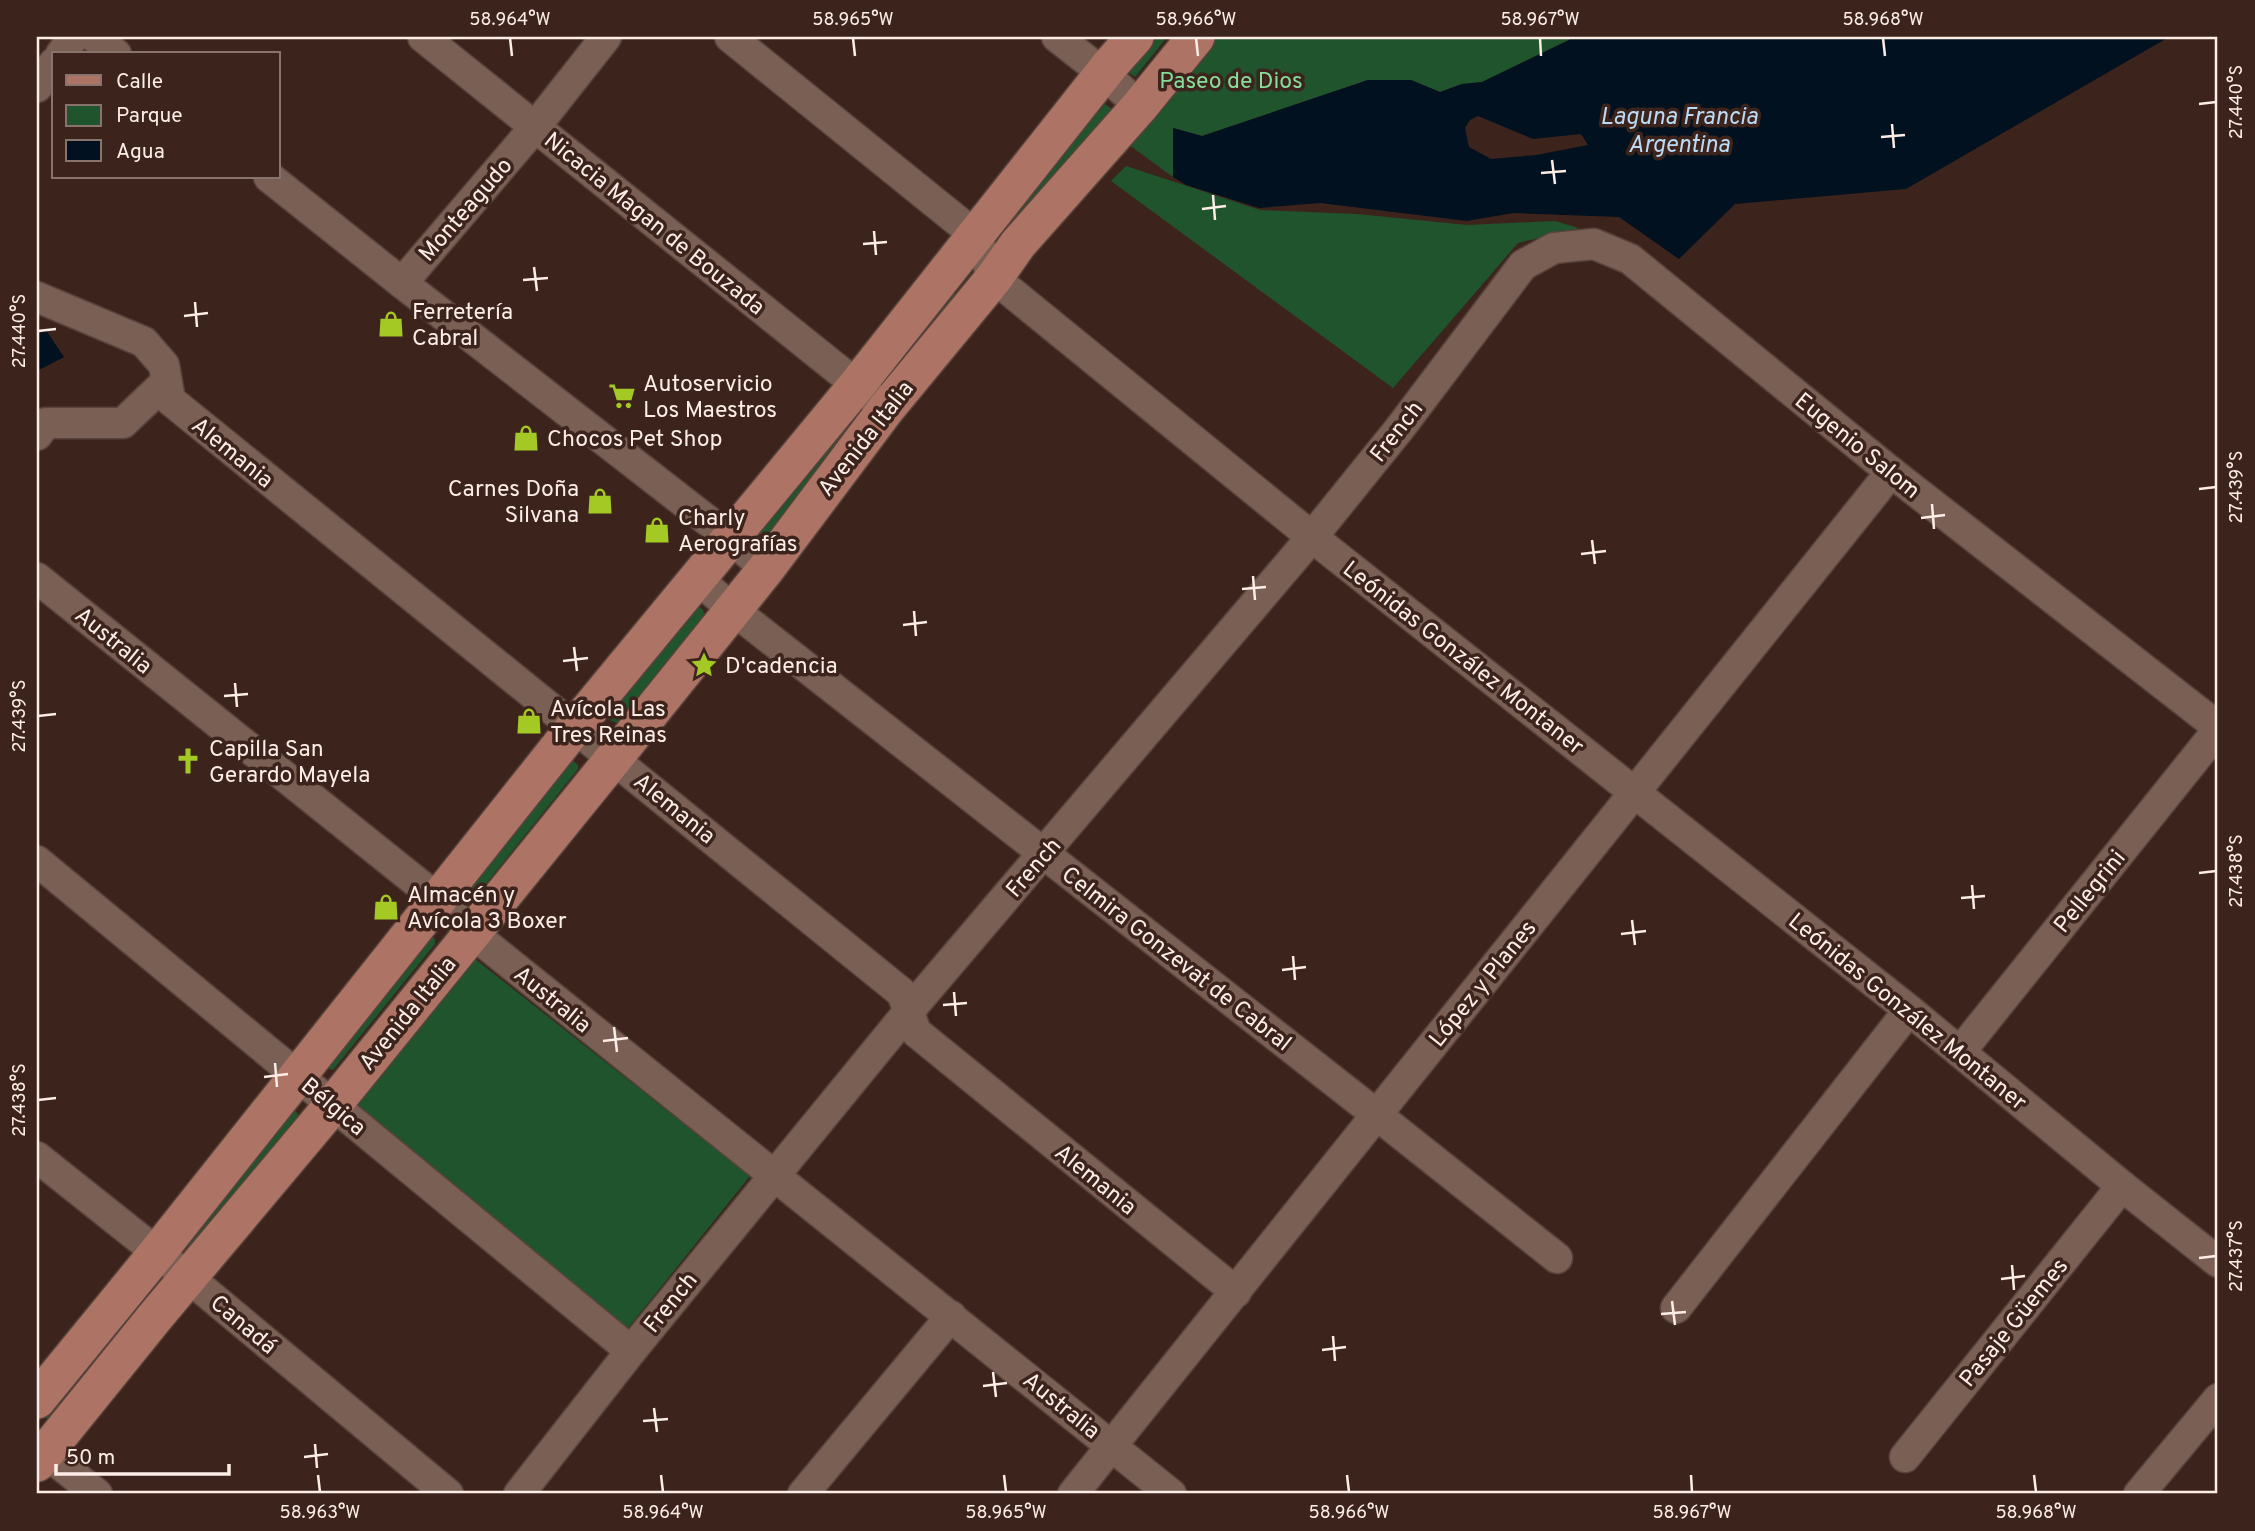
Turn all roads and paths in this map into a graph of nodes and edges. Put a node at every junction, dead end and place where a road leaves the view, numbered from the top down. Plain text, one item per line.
1 (74, 37) edge
2 (94, 37) edge
3 (423, 37) edge
4 (606, 37) edge
5 (730, 37) edge
6 (1057, 37) edge
7 (1135, 37) edge
8 (1196, 37) edge
9 (63, 52) edge
10 (113, 52) edge
11 (52, 66) edge
12 (1103, 73) junction
13 (37, 87) edge
14 (1140, 106) junction
15 (535, 127) junction
16 (270, 178) edge
17 (975, 235) junction
18 (1554, 248) joint
19 (994, 278) junction
20 (402, 283) junction
21 (37, 297) edge
22 (166, 382) junction
23 (858, 385) junction
24 (886, 409) junction
25 (37, 435) edge
26 (1891, 472) junction
27 (1312, 537) junction
28 (730, 538) junction
29 (766, 569) junction
30 (37, 578) edge
31 (698, 579) junction
32 (732, 608) junction
33 (574, 728) junction
34 (2218, 728) edge
35 (614, 758) junction
36 (1635, 792) junction
37 (1044, 854) junction
38 (37, 861) edge
39 (439, 900) junction
40 (472, 933) junction
41 (1909, 1010) junction
42 (909, 1011) junction
43 (1960, 1052) junction
44 (298, 1076) junction
45 (332, 1105) junction
46 (1377, 1115) junction
47 (37, 1157) edge
48 (772, 1176) junction
49 (2122, 1186) junction
50 (158, 1253) junction
51 (1557, 1258) dead end
52 (2218, 1262) edge
53 (188, 1278) junction
54 (1236, 1292) junction
55 (1676, 1308) dead end
56 (951, 1315) junction
57 (631, 1351) junction
58 (2218, 1399) edge
59 (37, 1400) edge
60 (1112, 1446) junction
61 (39, 1454) edge
62 (1905, 1457) dead end
63 (97, 1494) edge
64 (448, 1494) edge
65 (519, 1494) edge
66 (803, 1494) edge
67 (1073, 1494) edge
68 (1171, 1494) edge
69 (2139, 1494) edge

1 - 9 street
2 - 10 street
3 - 15 street, Nicacia Magan de Bouzada
4 - 15 street, Monteagudo
5 - 17 street, Leónidas González Montaner
6 - 12 street
7 - 12 main road, Avenida Italia
8 - 14 main road, Avenida Italia
11 - 13 street
12 - 14 street
12 - 17 main road, Avenida Italia
14 - 19 main road, Avenida Italia
15 - 20 street, Monteagudo
15 - 23 street, Nicacia Magan de Bouzada
16 - 20 street
17 - 19 street, Leónidas González Montaner
17 - 23 main road, Avenida Italia
18 - 26 street, Eugenio Salom
18 - 27 street, French
19 - 24 main road, Avenida Italia
19 - 27 street, Leónidas González Montaner
20 - 28 street
21 - 22 street, Alemania
22 - 25 street
22 - 33 street, Alemania
23 - 24 street, Nicacia Magan de Bouzada
23 - 28 main road, Avenida Italia
24 - 29 main road, Avenida Italia
26 - 34 street, Eugenio Salom
26 - 36 street, López y Planes
27 - 36 street, Leónidas González Montaner
27 - 37 street, French
28 - 29 street
28 - 31 main road, Avenida Italia
29 - 32 main road, Avenida Italia
30 - 39 street, Australia
31 - 32 street, Celmira Gonzevat de Cabral
31 - 33 main road, Avenida Italia
32 - 35 main road, Avenida Italia
32 - 37 street, Celmira Gonzevat de Cabral
33 - 35 street, Alemania
33 - 39 main road, Avenida Italia
34 - 43 street, Pellegrini
35 - 40 main road, Avenida Italia
35 - 42 street, Alemania
36 - 41 street, Leónidas González Montaner
36 - 46 street, López y Planes
37 - 42 street, French
37 - 46 street, Celmira Gonzevat de Cabral
38 - 44 street, Bélgica
39 - 40 street, Australia
39 - 44 main road, Avenida Italia
40 - 45 main road, Avenida Italia
40 - 48 street, Australia
41 - 43 street, Leónidas González Montaner
41 - 55 street
42 - 48 street, French
42 - 54 street, Alemania
43 - 49 street, Leónidas González Montaner
44 - 45 street, Bélgica
44 - 50 main road, Avenida Italia
45 - 53 main road, Avenida Italia
45 - 57 street, Bélgica
46 - 51 street, Celmira Gonzevat de Cabral
46 - 54 street, López y Planes
47 - 50 street, Canadá
48 - 56 street, Australia
48 - 57 street, French
49 - 52 street, Leónidas González Montaner
49 - 62 street, Pasaje Güemes
50 - 53 street, Canadá
50 - 59 main road, Avenida Italia
53 - 61 main road, Avenida Italia
53 - 64 street, Canadá
54 - 60 street, López y Planes
56 - 60 street, Australia
56 - 66 street
57 - 65 street, French
58 - 69 street
60 - 67 street, López y Planes
60 - 68 street, Australia
61 - 63 street

